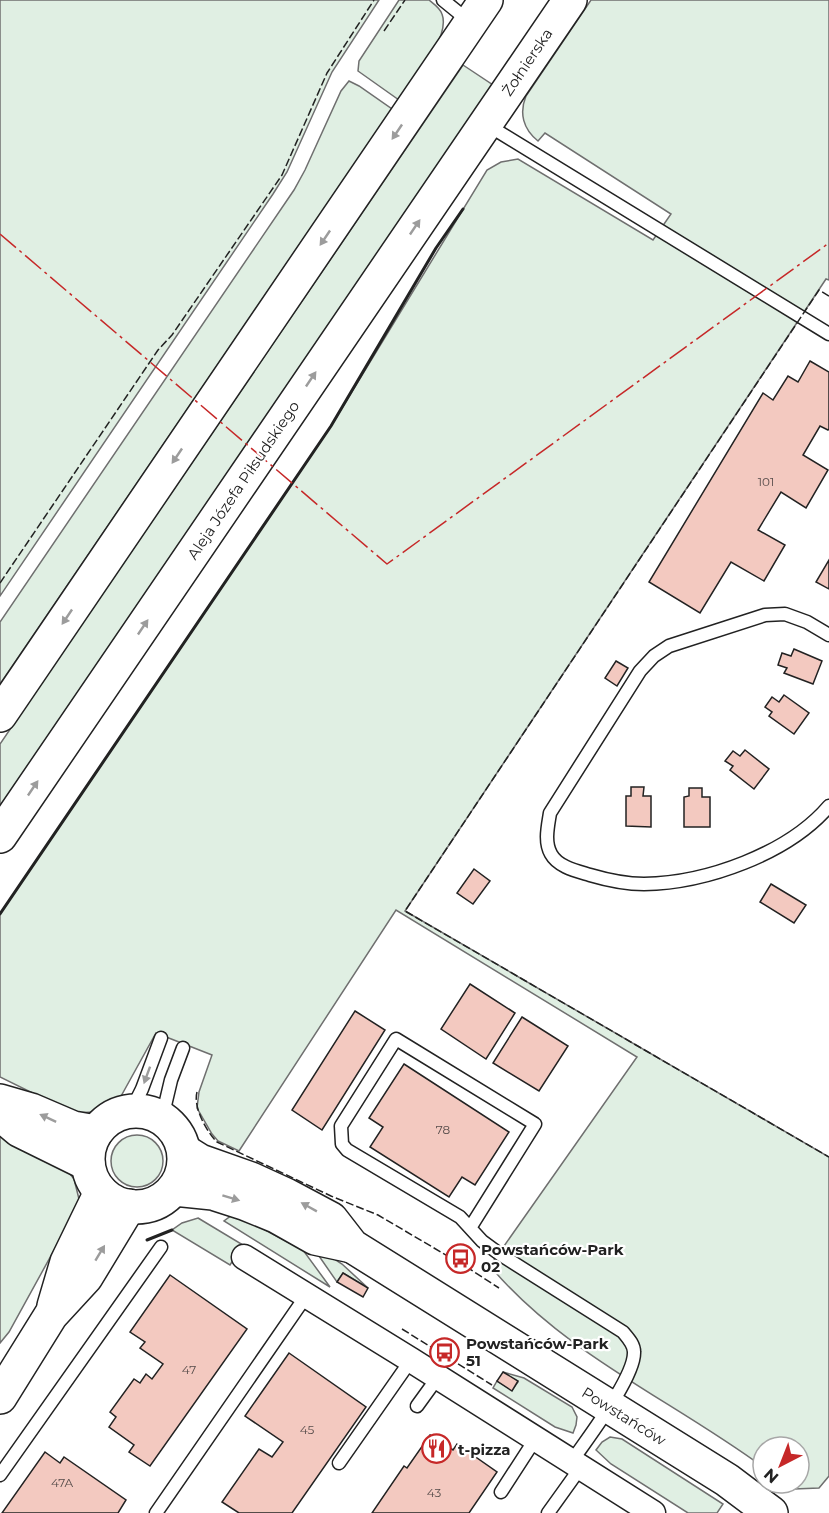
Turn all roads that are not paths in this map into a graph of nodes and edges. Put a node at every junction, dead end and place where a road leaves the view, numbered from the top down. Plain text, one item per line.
1 (443, 0) edge
2 (570, 0) edge
3 (479, 11) edge
4 (485, 124) junction
5 (829, 334) edge
6 (829, 634) edge
7 (0, 715) edge
8 (829, 806) edge
9 (819, 818) junction
10 (829, 827) edge
11 (0, 836) edge
12 (161, 1038) dead end
13 (183, 1048) dead end
14 (0, 1101) edge
15 (130, 1111) junction
16 (0, 1114) edge
17 (162, 1118) junction
18 (96, 1132) junction
19 (184, 1151) junction
20 (106, 1187) junction
21 (174, 1189) junction
22 (470, 1228) junction
23 (352, 1246) junction
24 (161, 1247) dead end
25 (244, 1257) dead end
26 (306, 1296) junction
27 (411, 1360) junction
28 (438, 1377) junction
29 (0, 1397) edge
30 (417, 1406) dead end
31 (608, 1406) junction
32 (536, 1438) junction
33 (339, 1463) dead end
34 (576, 1464) junction
35 (0, 1475) edge
36 (501, 1492) dead end
37 (156, 1513) edge
38 (548, 1513) edge
39 (653, 1513) edge
40 (771, 1513) edge

1 - 3 lane
2 - 4 main road, Żołnierska
3 -> 7 main road
4 - 5 lane
11 -> 4 main road, Aleja Józefa Piłsudskiego
6 - 9 lane
8 - 9 lane
9 - 10 lane
12 -> 15 lane
13 - 17 lane
18 -> 14 main road
15 - 17 main road
15 - 18 main road
16 - 20 main road
17 - 19 main road
18 - 20 main road
19 - 21 main road
23 -> 19 main road, Powstańców
20 - 21 main road
20 - 29 main road
21 -> 23 main road, Powstańców
22 - 22 lane
22 - 31 lane
23 - 31 main road, Powstańców
24 - 35 lane
25 - 26 street
26 - 27 street
26 - 37 lane
27 - 28 street
27 - 33 lane
28 - 30 lane
28 - 32 street
31 - 34 lane
31 - 40 main road, Powstańców
32 - 34 street
32 - 36 lane
34 - 38 lane
34 - 39 street

